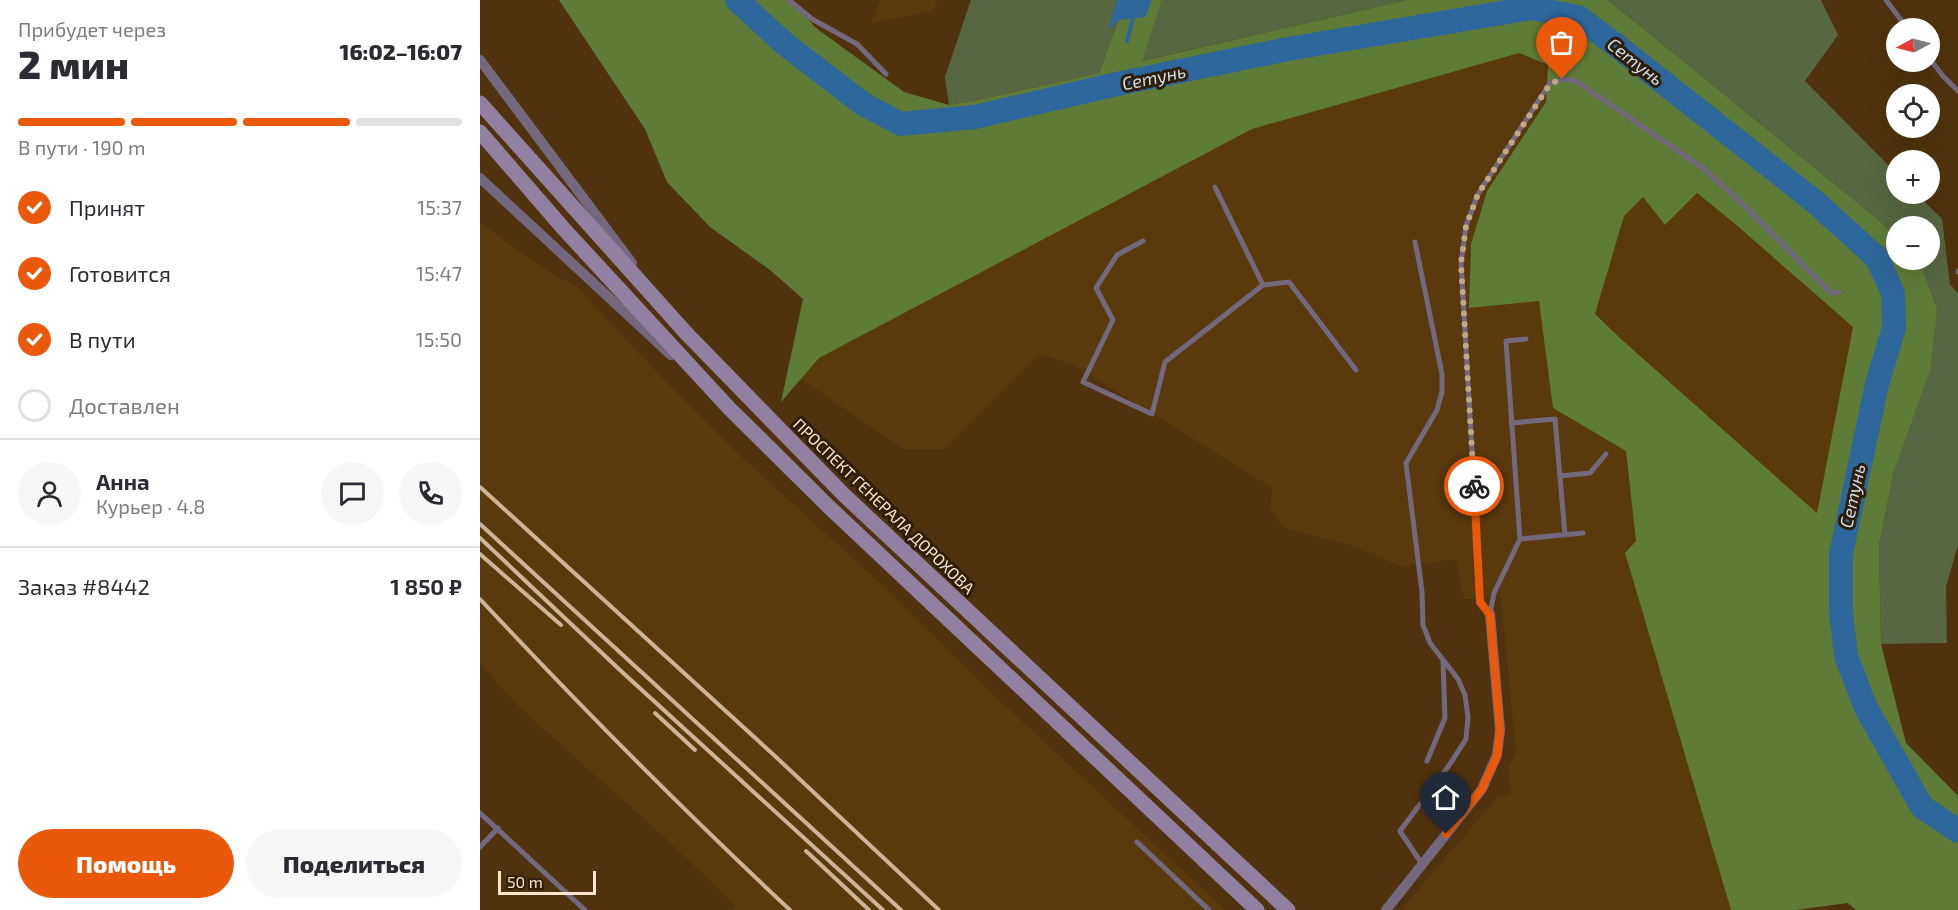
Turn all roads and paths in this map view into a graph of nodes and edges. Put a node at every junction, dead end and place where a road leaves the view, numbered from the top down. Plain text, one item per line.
1 (789, 0) edge
2 (1886, 0) edge
3 (1900, 18) edge
4 (480, 60) edge
5 (1939, 72) edge
6 (886, 75) dead end
7 (1958, 91) edge
8 (480, 103) edge
9 (480, 132) edge
10 (480, 178) edge
11 (1215, 187) dead end
12 (1143, 241) dead end
13 (1415, 242) dead end
14 (1263, 285) junction
15 (1839, 292) dead end
16 (687, 334) junction
17 (1526, 339) dead end
18 (1356, 370) dead end
19 (728, 407) junction
20 (1511, 423) junction
21 (1606, 454) dead end
22 (1560, 476) junction
23 (1583, 533) dead end
24 (1565, 535) junction
25 (1520, 539) junction
26 (1490, 615) junction
27 (1443, 660) junction
28 (1427, 761) dead end
29 (480, 813) edge
30 (498, 828) junction
31 (1137, 842) dead end
32 (480, 847) edge
33 (1422, 864) junction
34 (585, 910) edge
35 (1209, 910) edge
36 (1257, 910) edge
37 (1288, 910) edge
38 (1386, 910) edge

1 - 6 lane
2 - 3 lane
4 - 16 street
5 - 7 lane
8 - 16 main road, ПРОСПЕКТ ГЕНЕРАЛА ДОРОХОВА
9 - 19 main road
10 - 19 street
11 - 14 lane
12 - 14 lane
13 - 27 lane
14 - 18 lane
15 - 26 lane
16 - 37 main road, ПРОСПЕКТ ГЕНЕРАЛА ДОРОХОВА
17 - 20 lane
19 - 36 main road
20 - 22 lane
20 - 25 lane
21 - 22 lane
22 - 24 lane
23 - 24 lane
24 - 25 lane
25 - 26 lane
26 - 33 street
27 - 28 lane
27 - 33 lane
29 - 30 lane
30 - 32 lane
30 - 34 lane
31 - 35 lane
33 - 38 street

